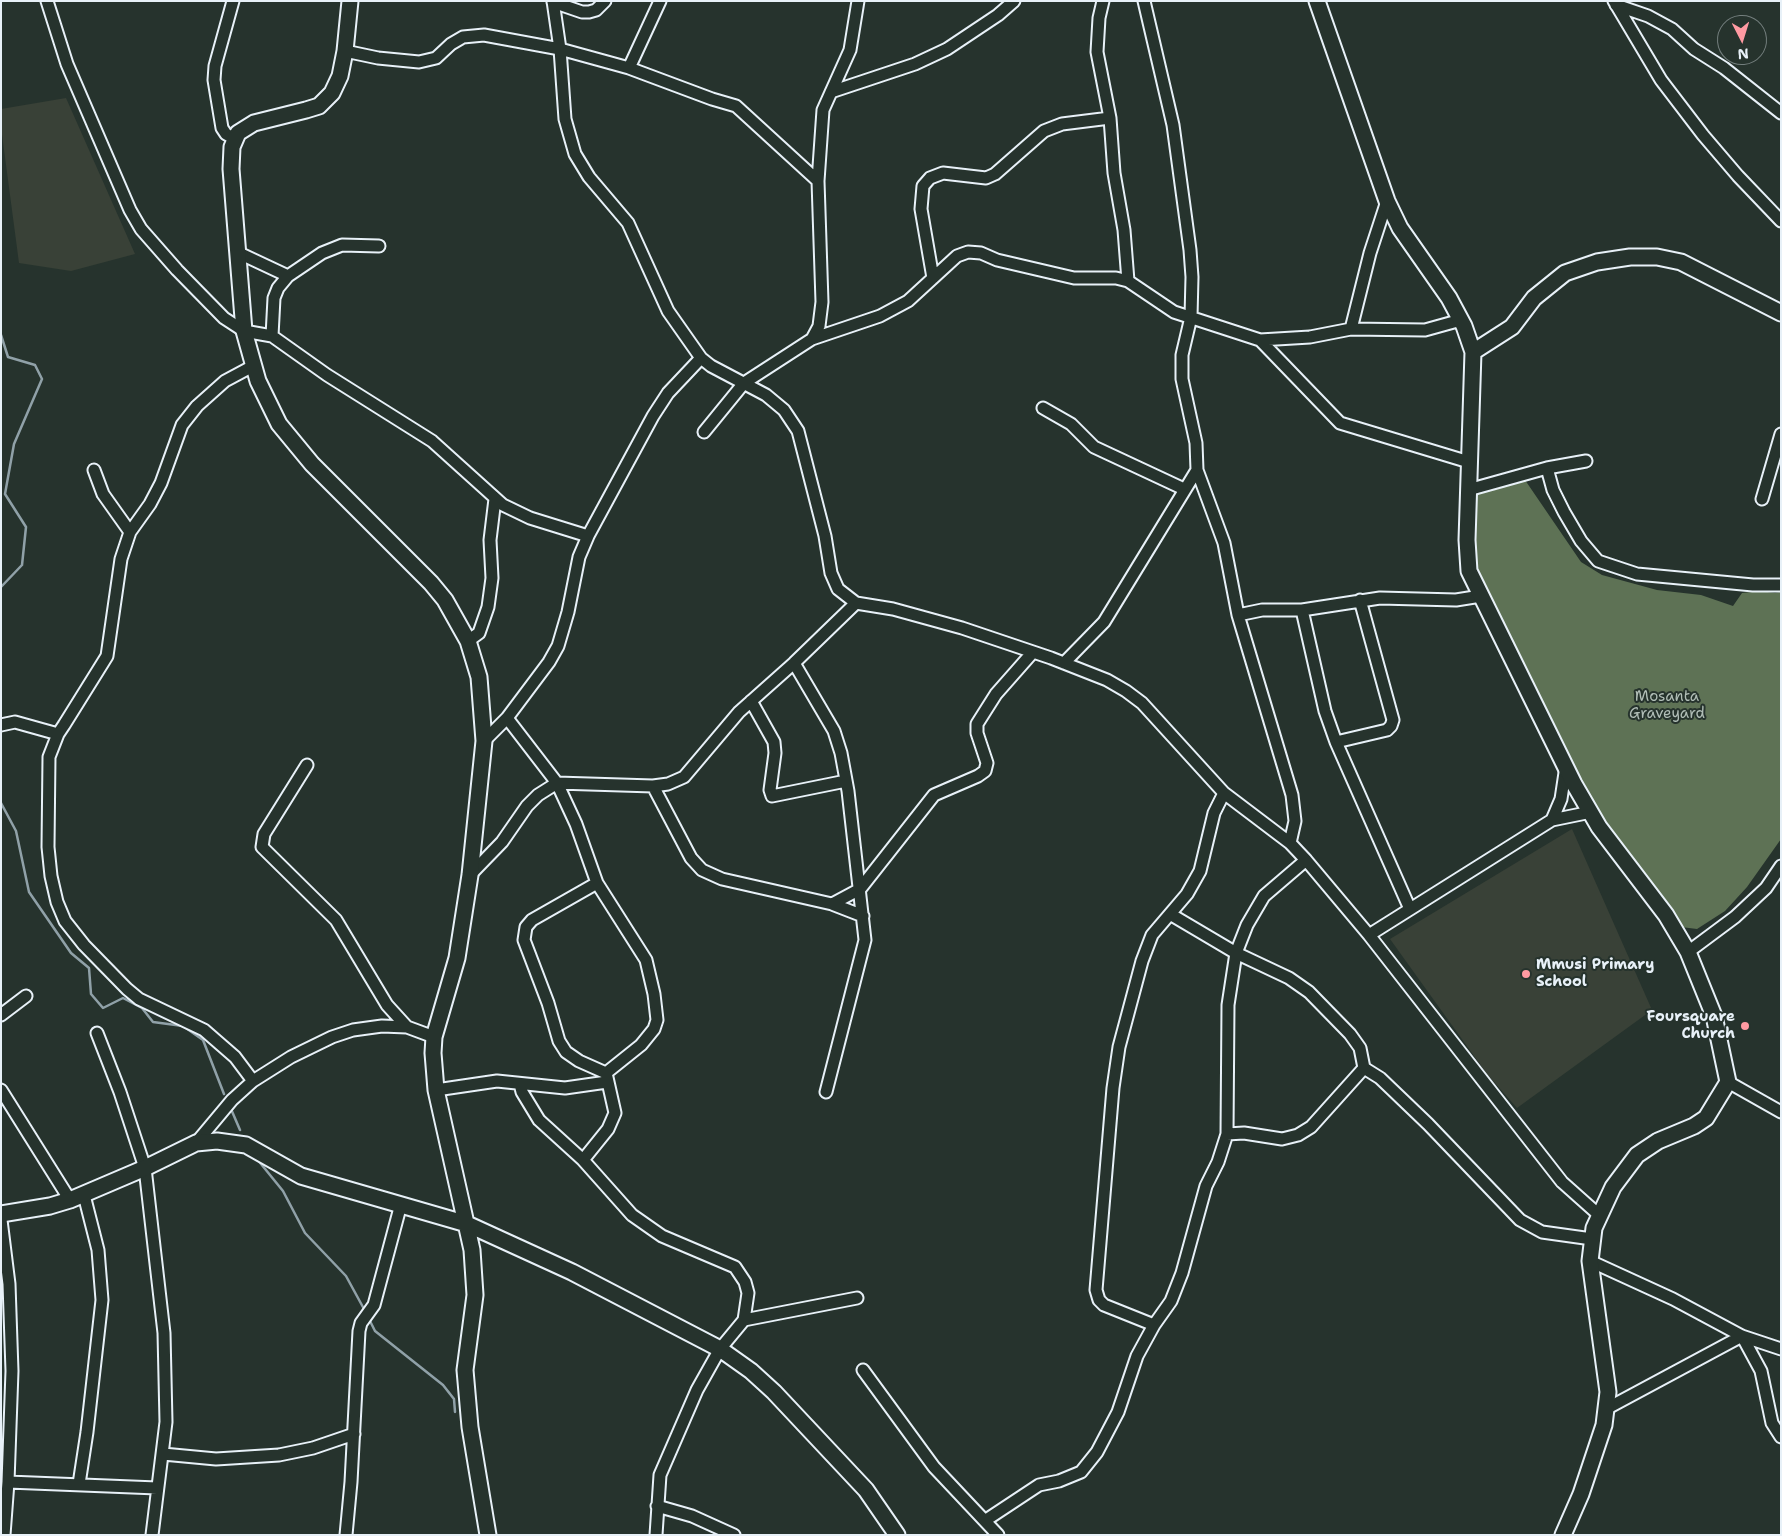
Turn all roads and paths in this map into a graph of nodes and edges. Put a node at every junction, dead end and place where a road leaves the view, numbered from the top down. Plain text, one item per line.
1 (47, 1) edge
2 (233, 1) edge
3 (350, 1) edge
4 (605, 1) edge
5 (660, 1) edge
6 (858, 1) edge
7 (1014, 1) edge
8 (1103, 1) edge
9 (1144, 1) edge
10 (1317, 1) edge
11 (553, 2) edge
12 (1614, 3) edge
13 (560, 49) junction
14 (345, 51) junction
15 (629, 68) junction
16 (831, 92) junction
17 (1781, 113) edge
18 (1110, 118) junction
19 (234, 140) junction
20 (818, 181) junction
21 (1387, 201) junction
22 (1781, 221) edge
23 (379, 246) dead end
24 (239, 254) junction
25 (288, 276) junction
26 (933, 278) junction
27 (1128, 282) junction
28 (1781, 313) edge
29 (1191, 317) junction
30 (1461, 320) junction
31 (1351, 329) junction
32 (244, 331) junction
33 (272, 336) junction
34 (812, 339) junction
35 (1260, 340) junction
36 (1473, 352) junction
37 (701, 358) junction
38 (253, 366) junction
39 (744, 383) junction
40 (1043, 408) dead end
41 (704, 432) dead end
42 (1781, 434) edge
43 (1586, 461) dead end
44 (1469, 462) junction
45 (1547, 468) junction
46 (94, 470) dead end
47 (1197, 470) junction
48 (1184, 489) junction
49 (1468, 490) junction
50 (495, 499) junction
51 (1762, 499) dead end
52 (130, 532) junction
53 (588, 536) junction
54 (1781, 585) edge
55 (1481, 596) junction
56 (1360, 600) junction
57 (856, 603) junction
58 (1302, 610) junction
59 (1238, 615) junction
60 (468, 641) junction
61 (1033, 652) junction
62 (794, 663) junction
63 (1064, 663) junction
64 (751, 702) junction
65 (507, 718) junction
66 (1, 725) edge
67 (58, 734) junction
68 (484, 741) junction
69 (1336, 742) junction
70 (307, 765) dead end
71 (1566, 766) junction
72 (846, 781) junction
73 (557, 783) junction
74 (652, 786) junction
75 (1224, 793) junction
76 (1591, 812) junction
77 (1552, 820) junction
78 (1290, 843) junction
79 (1306, 860) junction
80 (1781, 866) edge
81 (470, 875) junction
82 (597, 883) junction
83 (860, 890) junction
84 (832, 904) junction
85 (1410, 908) junction
86 (1170, 914) junction
87 (863, 916) junction
88 (1368, 935) junction
89 (1688, 952) junction
90 (1236, 953) junction
91 (26, 996) dead end
92 (1, 1015) edge
93 (407, 1027) junction
94 (97, 1034) dead end
95 (434, 1038) junction
96 (1364, 1068) junction
97 (606, 1078) junction
98 (253, 1081) junction
99 (1728, 1082) junction
100 (520, 1084) junction
101 (1, 1090) edge
102 (436, 1090) junction
103 (826, 1092) dead end
104 (1781, 1112) edge
105 (1227, 1134) junction
106 (196, 1143) junction
107 (583, 1160) junction
108 (145, 1168) junction
109 (77, 1197) junction
110 (401, 1204) junction
111 (1, 1214) edge
112 (1599, 1214) junction
113 (1, 1220) edge
114 (467, 1224) junction
115 (1592, 1240) junction
116 (1590, 1261) junction
117 (857, 1298) dead end
118 (744, 1320) junction
119 (1154, 1325) junction
120 (1742, 1336) junction
121 (720, 1349) junction
122 (1781, 1349) edge
123 (863, 1370) dead end
124 (1606, 1409) junction
125 (354, 1434) junction
126 (1781, 1436) edge
127 (5, 1454) edge
128 (163, 1454) junction
129 (8, 1482) junction
130 (79, 1484) junction
131 (157, 1488) junction
132 (657, 1506) junction
133 (4, 1512) edge
134 (986, 1520) junction
135 (4, 1535) edge
136 (152, 1535) edge
137 (346, 1535) edge
138 (488, 1535) edge
139 (656, 1535) edge
140 (734, 1535) edge
141 (897, 1535) edge
142 (998, 1535) edge
143 (1562, 1535) edge

1 - 32 street
2 - 19 street
3 - 14 street
4 - 11 street
5 - 15 street
6 - 16 street
7 - 16 street
8 - 18 street
9 - 29 street
10 - 21 street
11 - 13 street
12 - 17 street
12 - 22 street
13 - 14 street
13 - 15 street
13 - 37 street
14 - 19 street
15 - 20 street
16 - 20 street
18 - 26 street
18 - 27 street
19 - 24 street
20 - 34 street
21 - 30 street
21 - 31 street
23 - 25 street
24 - 25 street
24 - 32 street
25 - 33 street
26 - 27 street
26 - 34 street
27 - 29 street
28 - 36 street
29 - 35 street
29 - 47 street
30 - 31 street
30 - 36 street
31 - 35 street
32 - 33 street
32 - 38 street
33 - 50 street
34 - 39 street
35 - 44 street
36 - 44 street
37 - 39 street
37 - 53 street
38 - 52 street
38 - 60 street
39 - 41 street
39 - 57 street
40 - 48 street
42 - 51 street
43 - 45 street
44 - 49 street
45 - 49 street
45 - 54 street
46 - 52 street
47 - 48 street
47 - 59 street
48 - 63 street
49 - 55 street
50 - 53 street
50 - 60 street
52 - 67 street
53 - 65 street
55 - 56 street
55 - 71 street
56 - 58 street
56 - 69 street
57 - 61 street
57 - 62 street
58 - 59 street
58 - 69 street
59 - 78 street
60 - 68 street
61 - 63 street
61 - 83 street
62 - 64 street
62 - 72 street
63 - 75 street
64 - 72 street
64 - 74 street
65 - 68 street
65 - 73 street
66 - 67 street
67 - 98 street
68 - 81 street
69 - 85 street
70 - 93 street
71 - 76 street
71 - 77 street
72 - 83 street
73 - 74 street
73 - 81 street
73 - 82 street
74 - 84 street
75 - 78 street
75 - 86 street
76 - 77 street
76 - 89 street
77 - 85 street
78 - 79 street
79 - 88 street
79 - 90 street
80 - 89 street
81 - 95 street
82 - 97 street
82 - 97 street
83 - 84 street
83 - 87 street
84 - 87 street
85 - 88 street
86 - 90 street
86 - 119 street
87 - 103 street
88 - 112 street
89 - 99 street
90 - 96 street
90 - 105 street
91 - 92 street
93 - 95 street
93 - 98 street
94 - 108 street
95 - 102 street
96 - 105 street
96 - 115 street
97 - 100 street
97 - 107 street
98 - 106 street
99 - 104 street
99 - 112 street
100 - 102 street
100 - 107 street
101 - 109 street
102 - 114 street
105 - 119 street
106 - 108 street
106 - 110 street
107 - 118 street
108 - 109 street
108 - 128 street
109 - 111 street
109 - 130 street
110 - 114 street
110 - 125 street
112 - 115 street
113 - 127 street
114 - 121 street
114 - 138 street
115 - 116 street
116 - 120 street
116 - 124 street
117 - 118 street
118 - 121 street
119 - 134 street
120 - 122 street
120 - 124 street
120 - 126 street
121 - 132 street
121 - 141 street
123 - 134 street
124 - 143 street
125 - 128 street
125 - 137 street
127 - 129 street
128 - 131 street
129 - 130 street
129 - 133 street
130 - 131 street
131 - 136 street
132 - 139 street
132 - 140 street
133 - 135 street
134 - 142 street

